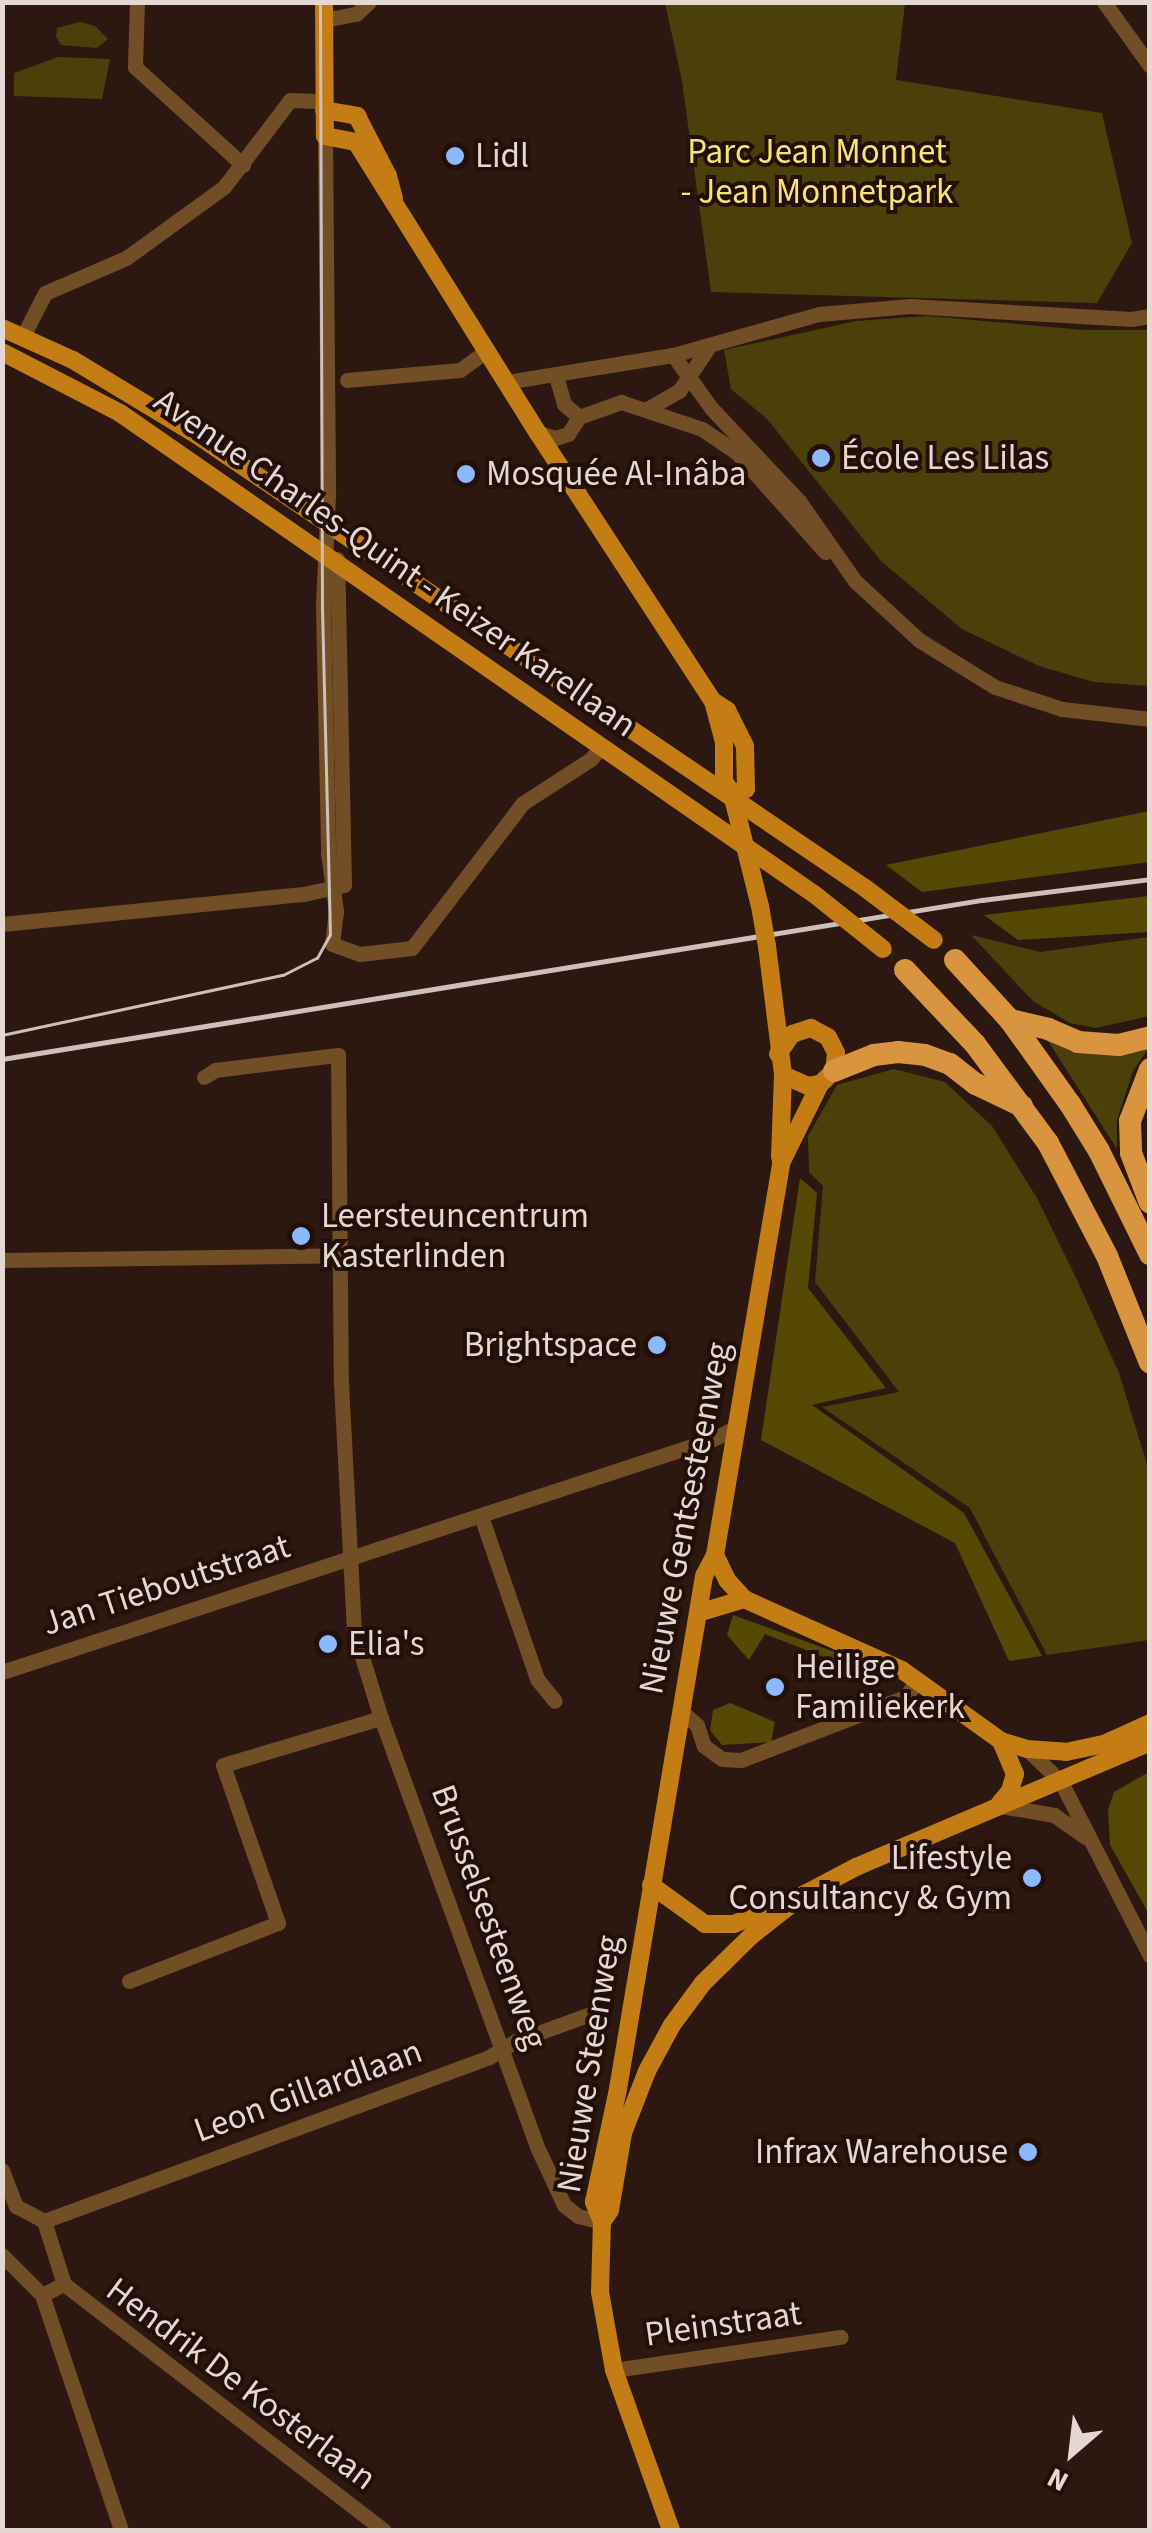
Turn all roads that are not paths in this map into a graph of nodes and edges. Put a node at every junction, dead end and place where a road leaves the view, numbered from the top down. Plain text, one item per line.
1 (136, 2) edge
2 (369, 2) edge
3 (1104, 2) edge
4 (324, 11) edge
5 (1150, 66) edge
6 (324, 106) junction
7 (324, 136) junction
8 (243, 164) junction
9 (396, 206) junction
10 (1150, 316) edge
11 (2, 328) edge
12 (23, 336) junction
13 (710, 344) junction
14 (486, 351) junction
15 (2, 352) edge
16 (673, 355) junction
17 (556, 376) junction
18 (689, 376) junction
19 (348, 380) dead end
20 (506, 382) junction
21 (649, 408) junction
22 (578, 418) junction
23 (538, 433) junction
24 (328, 522) junction
25 (333, 562) junction
26 (847, 571) junction
27 (1150, 718) edge
28 (601, 746) junction
29 (732, 794) junction
30 (743, 842) junction
31 (339, 887) junction
32 (2, 924) edge
33 (955, 960) joint
34 (904, 970) joint
35 (1010, 1020) junction
36 (1150, 1037) edge
37 (778, 1054) junction
38 (1150, 1069) edge
39 (204, 1076) dead end
40 (783, 1076) junction
41 (827, 1078) junction
42 (1025, 1108) junction
43 (781, 1163) junction
44 (1150, 1203) edge
45 (1150, 1254) edge
46 (343, 1255) junction
47 (2, 1260) edge
48 (1150, 1362) edge
49 (737, 1427) junction
50 (481, 1516) junction
51 (715, 1555) junction
52 (349, 1556) junction
53 (744, 1599) junction
54 (698, 1613) junction
55 (2, 1672) edge
56 (918, 1680) junction
57 (555, 1701) dead end
58 (682, 1712) junction
59 (381, 1718) junction
60 (1150, 1724) edge
61 (1000, 1742) junction
62 (1150, 1742) edge
63 (1027, 1749) junction
64 (1061, 1782) junction
65 (997, 1806) junction
66 (1087, 1839) junction
67 (651, 1885) junction
68 (803, 1895) junction
69 (1150, 1956) edge
70 (129, 1980) dead end
71 (590, 2014) dead end
72 (502, 2048) junction
73 (2, 2170) edge
74 (9, 2209) edge
75 (44, 2221) junction
76 (602, 2222) junction
77 (2, 2254) edge
78 (64, 2284) junction
79 (42, 2295) junction
80 (841, 2337) dead end
81 (614, 2370) junction
82 (122, 2530) edge
83 (383, 2530) edge
84 (672, 2530) edge

1 - 8 street
2 - 4 street
3 - 5 street
4 - 6 main road
6 - 7 main road
6 - 8 street
6 - 9 main road
7 - 9 main road
7 - 24 street
8 - 12 street
9 - 14 main road
10 - 13 street
11 - 12 main road, Avenue Charles-Quint - Keizer Karellaan
12 - 24 main road, Avenue Charles-Quint - Keizer Karellaan
13 - 16 street
13 - 18 street
14 - 19 street
14 - 20 main road
15 - 25 main road, Avenue Charles-Quint - Keizer Karellaan
16 - 17 street
16 - 18 street
17 - 20 street
17 - 22 street
18 - 21 street
18 - 26 street
20 - 23 main road
21 - 22 street
21 - 26 street
22 - 23 street
23 - 29 main road
24 - 25 street
24 - 29 main road, Avenue Charles-Quint - Keizer Karellaan
25 - 28 main road, Avenue Charles-Quint - Keizer Karellaan
25 - 31 street
26 - 27 street
28 - 30 main road, Avenue Charles-Quint - Keizer Karellaan
28 - 31 street
29 - 30 main road
29 - 33 main road, Avenue Charles-Quint - Keizer Karellaan, bridge
30 - 34 main road, Avenue Charles-Quint - Keizer Karellaan, bridge
30 - 37 main road, bridge
31 - 32 street
33 - 35 highway
34 - 42 highway
35 - 36 highway
35 - 45 highway
37 - 40 main road
37 - 41 main road
38 - 44 highway
39 - 46 street, Brusselsesteenweg
40 - 41 main road
40 - 43 main road, Nieuwe Gentsesteenweg
41 - 42 highway
41 - 43 main road, Nieuwe Gentsesteenweg
42 - 48 highway
43 - 49 main road, Nieuwe Gentsesteenweg
46 - 47 street
46 - 52 street, Brusselsesteenweg
49 - 50 street, Jan Tieboutstraat
49 - 51 main road, Nieuwe Gentsesteenweg
50 - 52 street, Jan Tieboutstraat
50 - 57 street
51 - 53 main road
51 - 54 main road, Nieuwe Gentsesteenweg
52 - 55 street, Jan Tieboutstraat
52 - 59 street, Brusselsesteenweg
53 - 54 main road
53 - 56 main road
54 - 58 main road, Nieuwe Gentsesteenweg
56 - 58 street
56 - 61 main road
58 - 67 main road, Nieuwe Gentsesteenweg
59 - 70 street
59 - 72 street, Brusselsesteenweg
60 - 63 main road
61 - 63 main road
61 - 65 main road
62 - 64 main road
63 - 64 street
64 - 65 main road
64 - 66 street
65 - 66 street
65 - 68 main road
66 - 69 street
67 - 68 main road
67 - 76 main road, Nieuwe Steenweg
68 - 76 main road, Nieuwe Steenweg
71 - 72 street, Leon Gillardlaan
72 - 75 street, Leon Gillardlaan
72 - 76 street, Brusselsesteenweg
73 - 74 street
74 - 75 street
75 - 78 street, Hendrik De Kosterlaan
76 - 81 main road
77 - 79 street
78 - 79 street, Hendrik De Kosterlaan
78 - 83 street, Hendrik De Kosterlaan
79 - 82 street
80 - 81 street, Pleinstraat
81 - 84 main road

